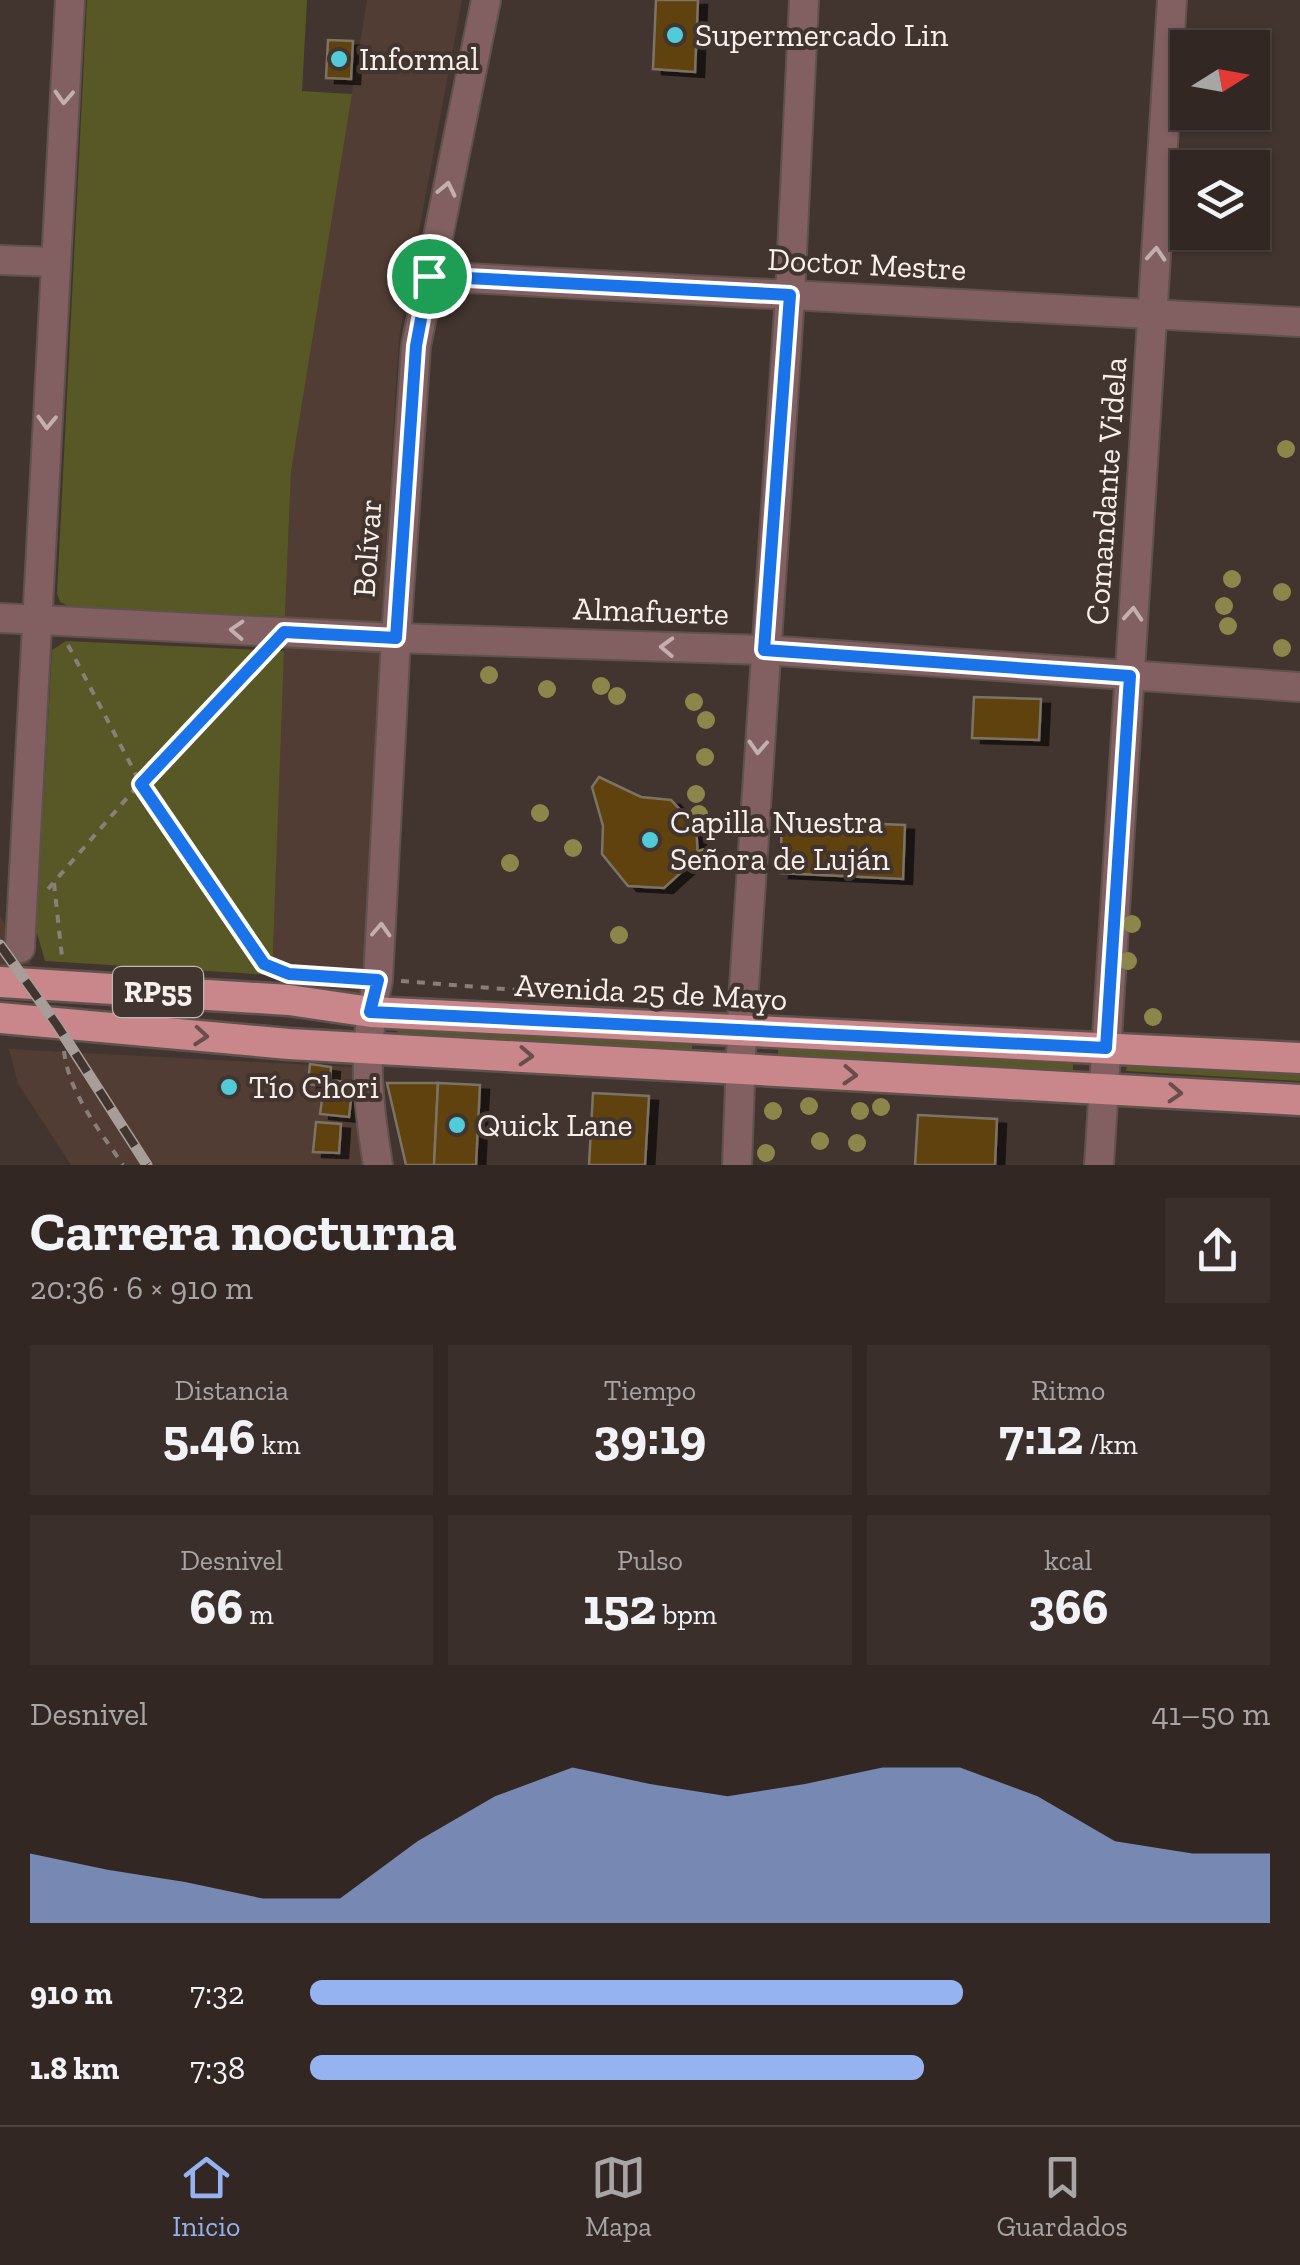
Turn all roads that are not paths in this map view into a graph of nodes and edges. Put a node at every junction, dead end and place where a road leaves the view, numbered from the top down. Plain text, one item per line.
1 (70, 0) edge
2 (486, 0) edge
3 (804, 0) edge
4 (1172, 0) edge
5 (0, 260) edge
6 (54, 262) junction
7 (429, 276) junction
8 (790, 295) junction
9 (1152, 315) junction
10 (1300, 322) edge
11 (0, 618) edge
12 (47, 620) junction
13 (396, 638) junction
14 (764, 650) junction
15 (1130, 676) junction
16 (1300, 687) edge
17 (20, 948) dead end
18 (0, 982) edge
19 (370, 1012) junction
20 (0, 1018) edge
21 (744, 1032) junction
22 (368, 1048) junction
23 (1106, 1048) junction
24 (1300, 1058) edge
25 (742, 1068) junction
26 (1104, 1088) junction
27 (1300, 1100) edge
28 (378, 1165) edge
29 (737, 1165) edge
30 (1099, 1165) edge

1 -> 6 street
7 -> 2 street, Bolívar
3 - 8 street
9 -> 4 street, Comandante Videla
5 - 6 street
6 -> 12 street
7 - 8 street, Doctor Mestre
7 - 13 street, Bolívar
8 - 9 street, Doctor Mestre
8 - 14 street
9 - 10 street, Doctor Mestre
15 -> 9 street, Comandante Videla
11 - 12 street, Almafuerte
13 -> 12 street, Almafuerte
12 - 17 street
14 -> 13 street, Almafuerte
19 -> 13 street, Bolívar
14 - 15 street, Almafuerte
14 -> 21 street
15 - 16 street, Almafuerte
15 - 23 street, Comandante Videla
18 - 19 main road, Avenida 25 de Mayo / RP55
19 - 21 main road, Avenida 25 de Mayo / RP55
19 - 22 street, Bolívar
20 -> 22 main road, RP55
21 - 23 main road, Avenida 25 de Mayo / RP55
21 - 25 street
22 -> 25 main road, RP55
22 - 28 street, Bolívar
23 - 24 main road, Avenida 25 de Mayo / RP55
23 - 26 street, Comandante Videla
25 -> 26 main road, RP55
25 - 29 street
26 -> 27 main road, RP55
26 - 30 street, Comandante Videla

